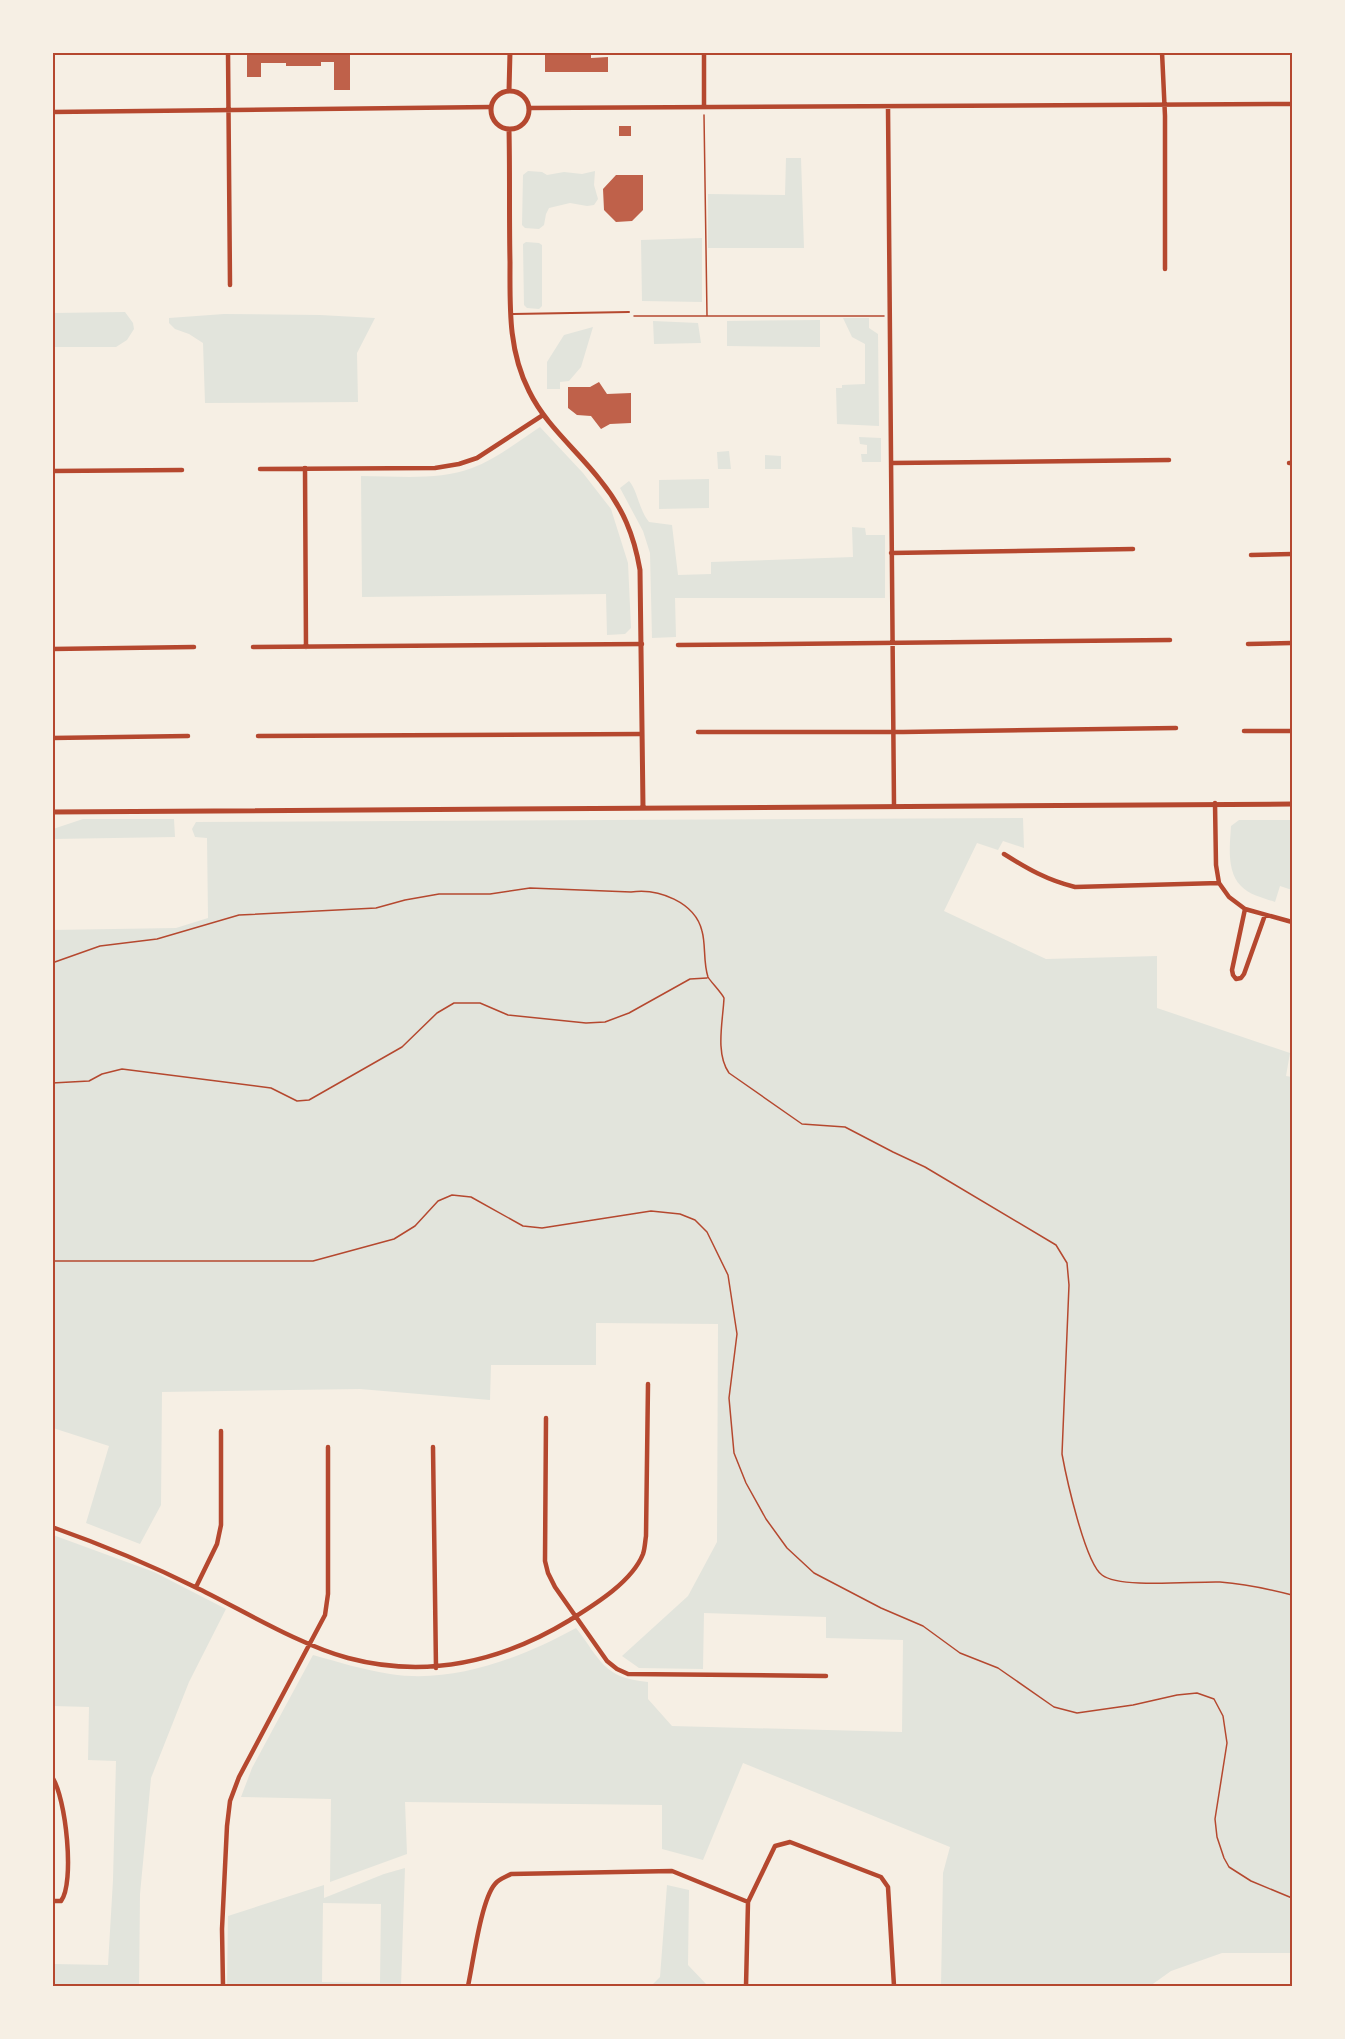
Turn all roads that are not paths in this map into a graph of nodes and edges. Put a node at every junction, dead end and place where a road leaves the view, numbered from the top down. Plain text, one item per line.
1 (228, 52) edge
2 (510, 52) edge
3 (704, 52) edge
4 (1162, 52) edge
5 (509, 90) junction
6 (1293, 104) edge
7 (1164, 105) junction
8 (491, 107) junction
9 (704, 107) junction
10 (888, 107) junction
11 (529, 108) junction
12 (229, 110) junction
13 (52, 112) edge
14 (509, 129) junction
15 (1165, 269) dead end
16 (230, 285) dead end
17 (629, 312) dead end
18 (510, 314) junction
19 (543, 415) junction
20 (1169, 460) dead end
21 (891, 464) junction
22 (305, 468) junction
23 (260, 469) dead end
24 (182, 470) dead end
25 (52, 471) edge
26 (1133, 549) dead end
27 (891, 553) junction
28 (1293, 554) edge
29 (1251, 555) dead end
30 (1170, 640) dead end
31 (893, 643) junction
32 (1293, 643) edge
33 (642, 644) junction
34 (1248, 644) dead end
35 (678, 645) dead end
36 (306, 646) junction
37 (253, 647) dead end
38 (194, 648) dead end
39 (52, 649) edge
40 (1176, 728) dead end
41 (1244, 731) dead end
42 (1293, 731) edge
43 (698, 732) dead end
44 (894, 732) junction
45 (641, 734) junction
46 (188, 736) dead end
47 (258, 736) dead end
48 (52, 738) edge
49 (1215, 803) junction
50 (1293, 804) edge
51 (894, 806) junction
52 (643, 807) junction
53 (52, 813) edge
54 (1004, 854) dead end
55 (1219, 884) junction
56 (1245, 909) junction
57 (1264, 915) junction
58 (1293, 922) edge
59 (648, 1384) dead end
60 (546, 1418) dead end
61 (221, 1431) dead end
62 (328, 1447) dead end
63 (433, 1447) dead end
64 (52, 1527) edge
65 (196, 1587) junction
66 (576, 1616) junction
67 (309, 1644) junction
68 (436, 1668) junction
69 (826, 1676) dead end
70 (52, 1777) edge
71 (52, 1901) edge
72 (748, 1902) junction
73 (223, 1986) edge
74 (468, 1986) edge
75 (746, 1986) edge
76 (894, 1986) edge

1 - 12 street
2 - 5 street
3 - 9 street
4 - 7 street
5 - 8 street
5 - 11 street
6 - 7 street
7 - 10 street
7 - 15 street
8 - 12 street
8 - 14 street
9 - 10 street
9 - 11 street
10 - 21 street
11 - 14 street
12 - 13 street
12 - 16 street
14 - 18 street
17 - 18 lane
18 - 19 street
19 - 22 street
19 - 33 street
20 - 21 street
21 - 27 street
22 - 23 street
22 - 36 street
24 - 25 street
26 - 27 street
27 - 31 street
28 - 29 street
30 - 31 street
31 - 35 street
31 - 44 street
32 - 34 street
33 - 36 street
33 - 45 street
36 - 37 street
38 - 39 street
40 - 44 street
41 - 42 street
43 - 44 street
44 - 51 street
45 - 47 street
45 - 52 street
46 - 48 street
49 - 50 street
49 - 51 street
49 - 55 street
51 - 52 street
52 - 53 street
54 - 55 street
55 - 56 street
56 - 57 street
56 - 57 street
57 - 58 street
59 - 66 street
60 - 66 street
61 - 65 street
62 - 67 street
63 - 68 street
64 - 65 street
65 - 67 street
66 - 68 street
66 - 69 street
67 - 68 street
67 - 73 street
70 - 71 street
72 - 74 street
72 - 75 street
72 - 76 street

